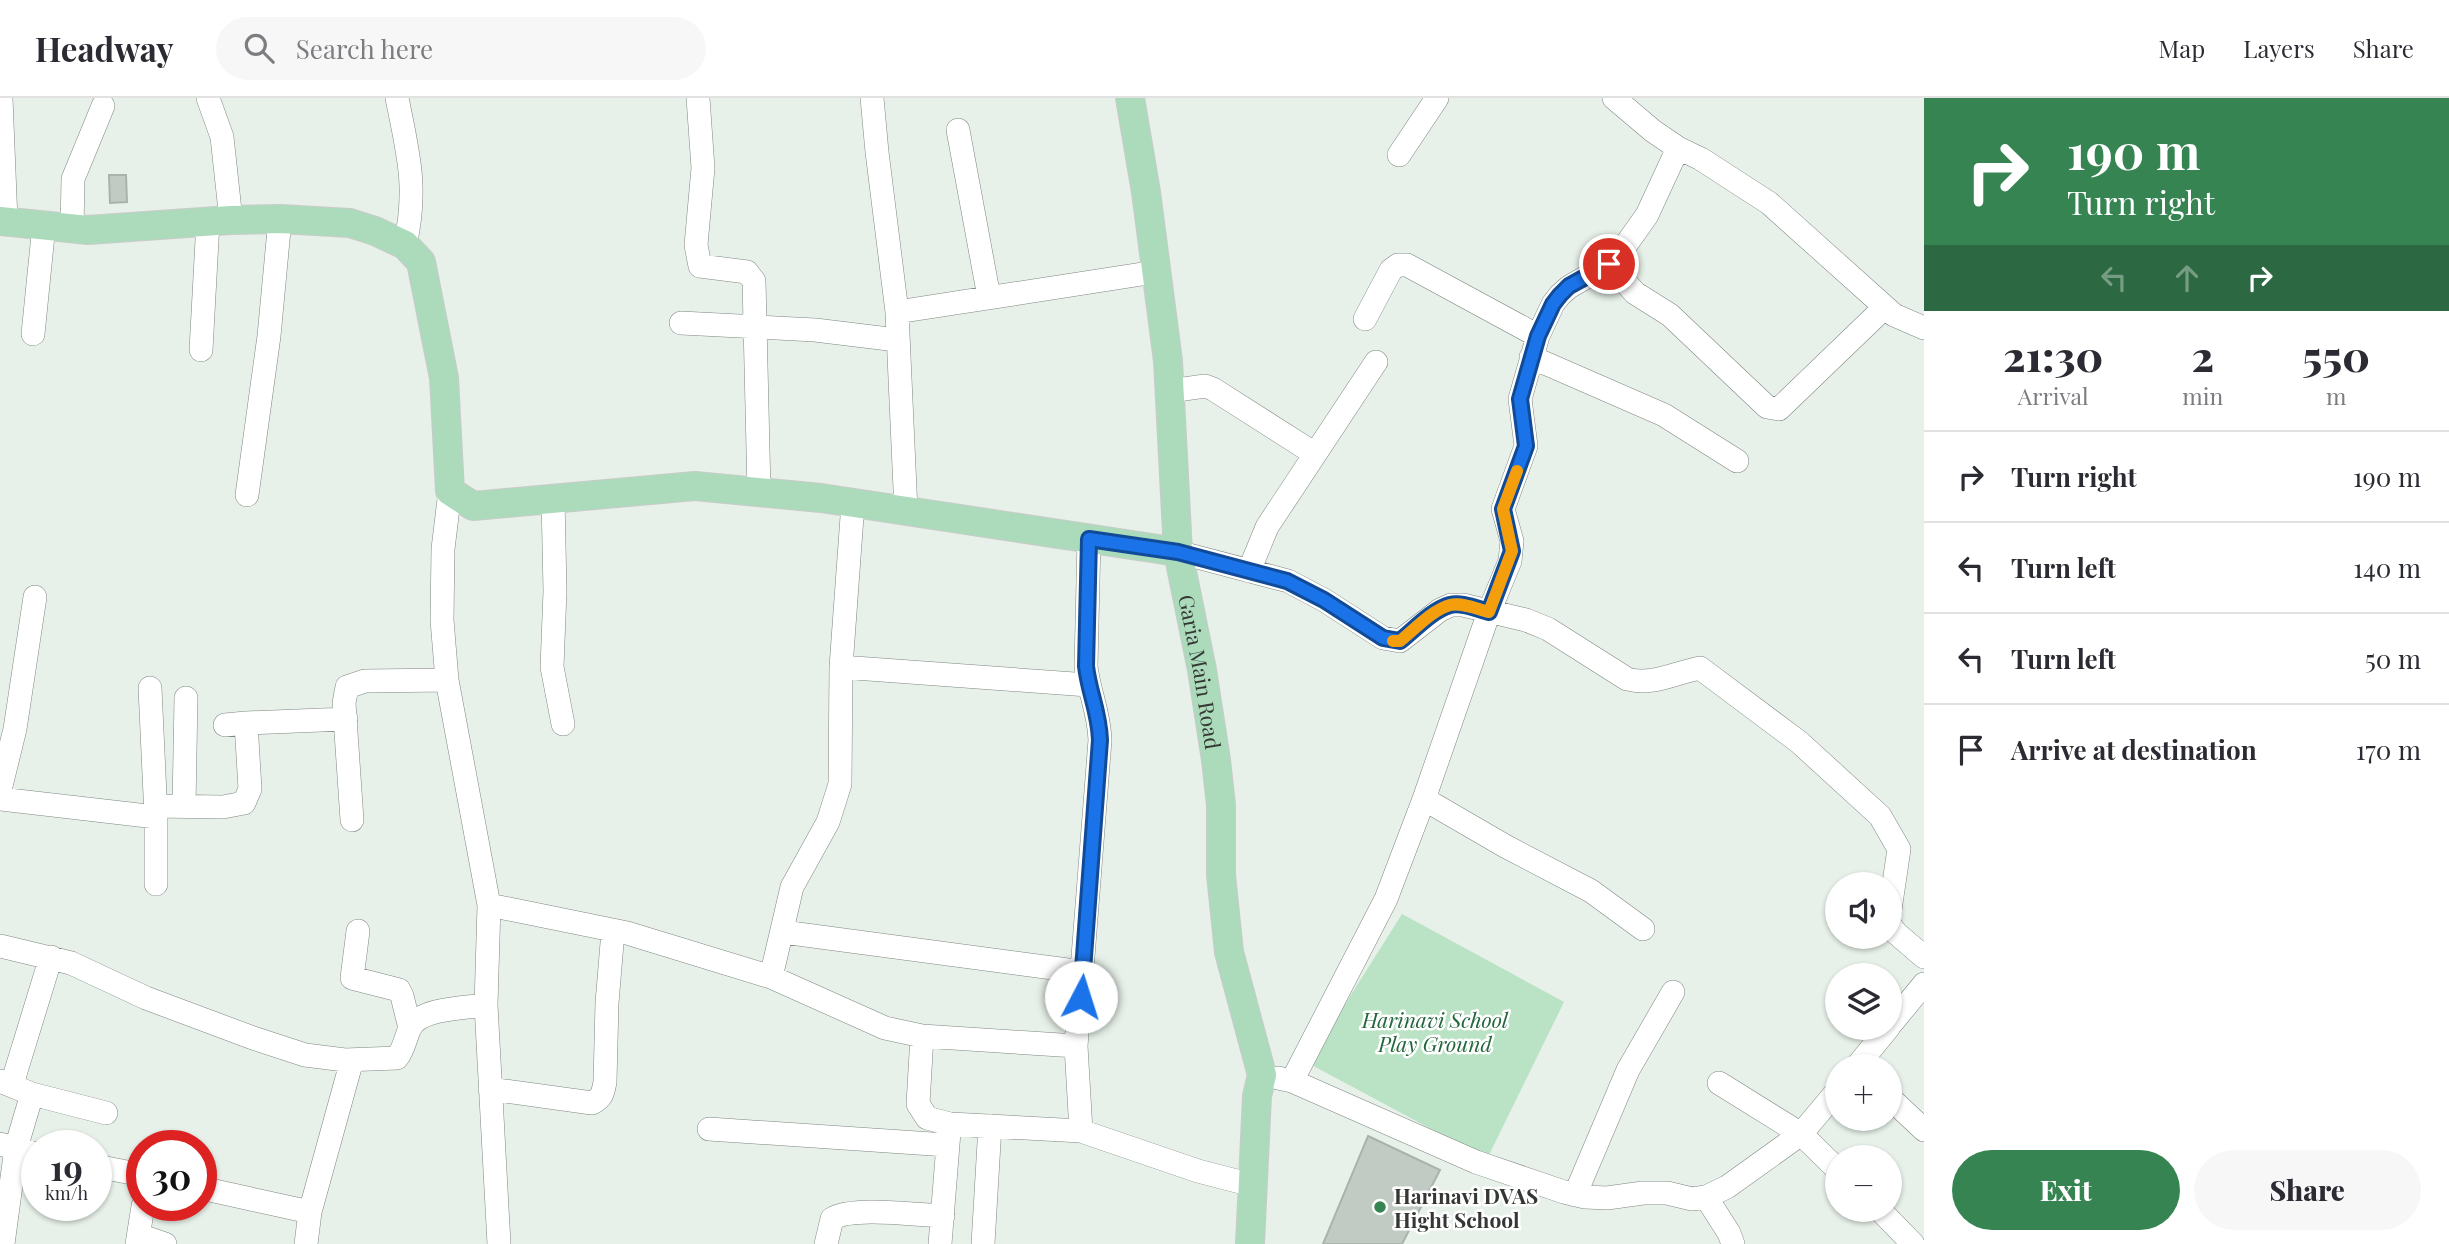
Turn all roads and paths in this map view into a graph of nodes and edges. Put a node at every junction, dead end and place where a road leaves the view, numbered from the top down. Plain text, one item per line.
1 (1, 98) edge
2 (208, 98) edge
3 (397, 98) edge
4 (698, 98) edge
5 (872, 98) edge
6 (1130, 98) edge
7 (1437, 98) edge
8 (1621, 99) edge
9 (103, 106) dead end
10 (958, 130) dead end
11 (1678, 148) junction
12 (1399, 155) dead end
13 (280, 219) junction
14 (3, 221) edge
15 (220, 221) junction
16 (44, 225) junction
17 (72, 229) junction
18 (405, 245) junction
19 (1609, 264) junction
20 (1155, 272) junction
21 (989, 297) junction
22 (1885, 307) junction
23 (897, 312) junction
24 (1365, 319) dead end
25 (681, 323) dead end
26 (757, 326) junction
27 (1924, 328) edge
28 (33, 334) dead end
29 (897, 340) junction
30 (1535, 347) junction
31 (201, 350) dead end
32 (1376, 362) dead end
33 (1170, 391) junction
34 (1315, 454) junction
35 (1737, 461) dead end
36 (450, 491) junction
37 (760, 492) junction
38 (247, 495) dead end
39 (553, 499) junction
40 (853, 503) junction
41 (906, 510) junction
42 (1089, 539) junction
43 (1178, 552) junction
44 (1249, 571) junction
45 (35, 597) dead end
46 (1489, 612) junction
47 (841, 667) junction
48 (447, 680) junction
49 (1088, 685) junction
50 (150, 688) dead end
51 (186, 698) dead end
52 (345, 719) junction
53 (563, 724) dead end
54 (0, 790) edge
55 (0, 799) edge
56 (1424, 799) junction
57 (184, 806) junction
58 (156, 811) junction
59 (352, 820) dead end
60 (1896, 872) edge
61 (156, 884) dead end
62 (489, 905) junction
63 (1643, 929) dead end
64 (358, 931) dead end
65 (613, 931) junction
66 (783, 932) junction
67 (1902, 938) edge
68 (0, 946) edge
69 (51, 957) junction
70 (1924, 957) edge
71 (1083, 972) junction
72 (771, 977) junction
73 (1924, 984) edge
74 (1673, 992) dead end
75 (486, 1006) junction
76 (1902, 1010) edge
77 (410, 1028) junction
78 (922, 1036) junction
79 (1878, 1040) edge
80 (1076, 1046) junction
81 (1867, 1054) edge
82 (352, 1060) junction
83 (1262, 1075) junction
84 (1292, 1081) junction
85 (1719, 1083) dead end
86 (14, 1086) edge
87 (491, 1089) junction
88 (1825, 1105) edge
89 (1902, 1109) edge
90 (106, 1113) dead end
91 (990, 1126) junction
92 (709, 1129) dead end
93 (1924, 1130) edge
94 (1081, 1131) junction
95 (949, 1134) junction
96 (1801, 1134) junction
97 (18, 1149) edge
98 (1825, 1157) edge
99 (1252, 1185) junction
100 (217, 1192) edge
101 (1575, 1195) junction
102 (1706, 1197) junction
103 (310, 1212) junction
104 (943, 1216) junction
105 (141, 1221) edge
106 (1892, 1222) edge
107 (138, 1239) edge
108 (3, 1244) edge
109 (165, 1244) edge
110 (306, 1244) edge
111 (499, 1244) edge
112 (826, 1244) edge
113 (940, 1244) edge
114 (983, 1244) edge
115 (1250, 1244) edge
116 (1733, 1244) edge
117 (1913, 1244) edge

1 - 14 street
2 - 15 street
3 - 18 street
4 - 26 street
5 - 23 street
6 - 20 main road, Garia Main Road
7 - 12 street
8 - 11 street
9 - 17 street
10 - 21 street
11 - 19 street
11 - 22 street
13 - 15 main road
13 - 18 main road
13 - 38 street
14 - 16 main road
15 - 17 main road
15 - 31 street
16 - 17 main road
16 - 28 street
18 - 36 main road
19 - 22 street
19 - 30 street
20 - 21 street
20 - 33 main road, Garia Main Road
21 - 23 street
22 - 27 street
23 - 29 street
24 - 30 street
25 - 26 street
26 - 29 street
26 - 37 street
29 - 41 street
30 - 35 street
30 - 46 street
32 - 34 street
33 - 34 street
33 - 43 main road, Garia Main Road
34 - 44 street
36 - 39 main road
36 - 48 street
37 - 39 main road
37 - 40 main road
39 - 53 street
40 - 41 main road
40 - 47 street
41 - 42 main road
42 - 43 main road
42 - 49 street
43 - 44 street
43 - 83 main road, Garia Main Road
44 - 46 street
45 - 54 street
46 - 56 street
46 - 60 street
47 - 49 street
47 - 66 street
48 - 52 street
48 - 62 street
49 - 71 street
50 - 58 street
51 - 57 street
52 - 57 street
52 - 59 street
55 - 58 street
56 - 63 street
56 - 84 street
57 - 58 street
58 - 61 street
62 - 65 street
62 - 75 street
64 - 77 street
65 - 72 street
65 - 87 street
66 - 71 street
66 - 72 street
67 - 70 street
68 - 69 street
69 - 82 street
69 - 86 street
71 - 80 street
72 - 78 street
73 - 76 street
74 - 101 street
75 - 77 street
75 - 87 street
77 - 82 street
78 - 80 street
78 - 95 street
79 - 81 street
80 - 94 street
82 - 103 street
83 - 84 street
83 - 99 main road, Garia Main Road
84 - 101 street
85 - 96 street
86 - 90 street
86 - 97 street
87 - 111 street
88 - 96 street
89 - 93 street
91 - 94 street
91 - 95 street
91 - 114 street
92 - 95 street
94 - 99 street
95 - 104 street
96 - 98 street
96 - 102 street
97 - 108 street
99 - 115 main road, Garia Main Road
100 - 103 street
101 - 102 street
102 - 116 street
103 - 110 street
104 - 112 street
104 - 113 street
105 - 107 street
106 - 117 street
107 - 109 street

